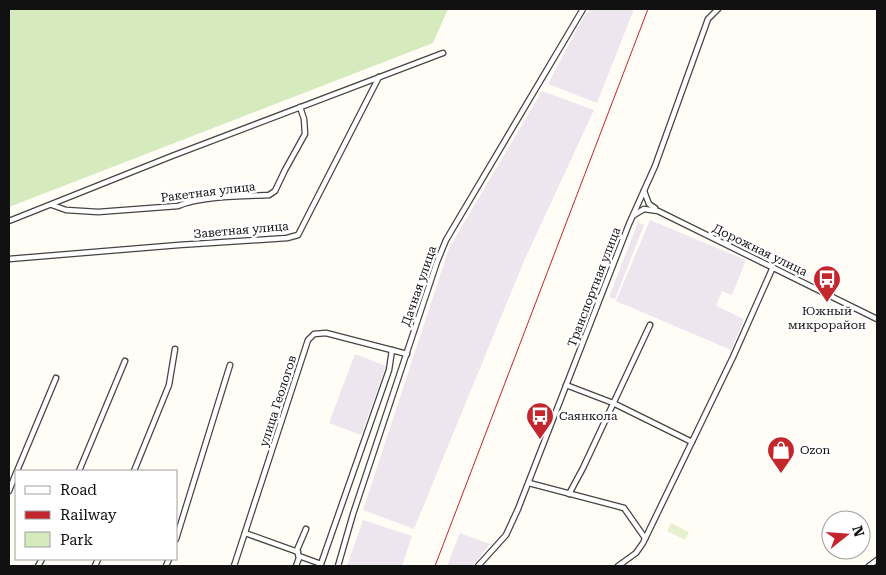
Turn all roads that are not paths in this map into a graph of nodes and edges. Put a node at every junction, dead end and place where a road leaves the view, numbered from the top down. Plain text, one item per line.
1 (583, 9) edge
2 (718, 9) edge
3 (443, 53) dead end
4 (379, 77) junction
5 (300, 108) junction
6 (644, 191) junction
7 (51, 204) junction
8 (658, 211) junction
9 (633, 216) junction
10 (9, 221) edge
11 (9, 259) edge
12 (773, 267) junction
13 (877, 319) edge
14 (650, 325) dead end
15 (175, 349) dead end
16 (392, 350) junction
17 (406, 354) junction
18 (125, 361) dead end
19 (230, 365) dead end
20 (56, 378) dead end
21 (566, 385) junction
22 (613, 403) junction
23 (692, 442) junction
24 (18, 470) edge
25 (79, 470) edge
26 (134, 470) edge
27 (15, 477) edge
28 (528, 483) junction
29 (9, 491) edge
30 (569, 494) junction
31 (306, 529) dead end
32 (178, 533) edge
33 (245, 533) junction
34 (644, 541) junction
35 (298, 554) junction
36 (877, 560) edge
37 (234, 566) edge
38 (296, 566) edge
39 (338, 566) edge
40 (478, 566) edge
41 (618, 566) edge
42 (869, 566) edge

1 - 17 street, Дачная улица
2 - 6 street, Транспортная улица
3 - 4 street
4 - 5 street
4 - 11 street, Заветная улица
5 - 7 street
5 - 7 street, Ракетная улица
6 - 8 street
6 - 9 street, Транспортная улица
7 - 10 street
8 - 9 street
8 - 12 street, Дорожная улица
9 - 21 street, Транспортная улица
12 - 13 street, Дорожная улица
12 - 23 street
14 - 22 street
15 - 26 street
16 - 17 street, улица Геологов
16 - 33 street, улица Геологов
16 - 35 street
17 - 39 street, Дачная улица
18 - 25 street
19 - 32 street
20 - 24 street
21 - 22 street
21 - 28 street, Транспортная улица
22 - 23 street
22 - 30 street
23 - 34 street
27 - 29 street
28 - 30 street
28 - 40 street, Транспортная улица
30 - 34 street
31 - 35 street
33 - 35 street
33 - 37 street, улица Геологов
34 - 41 street
35 - 38 street
36 - 42 street

